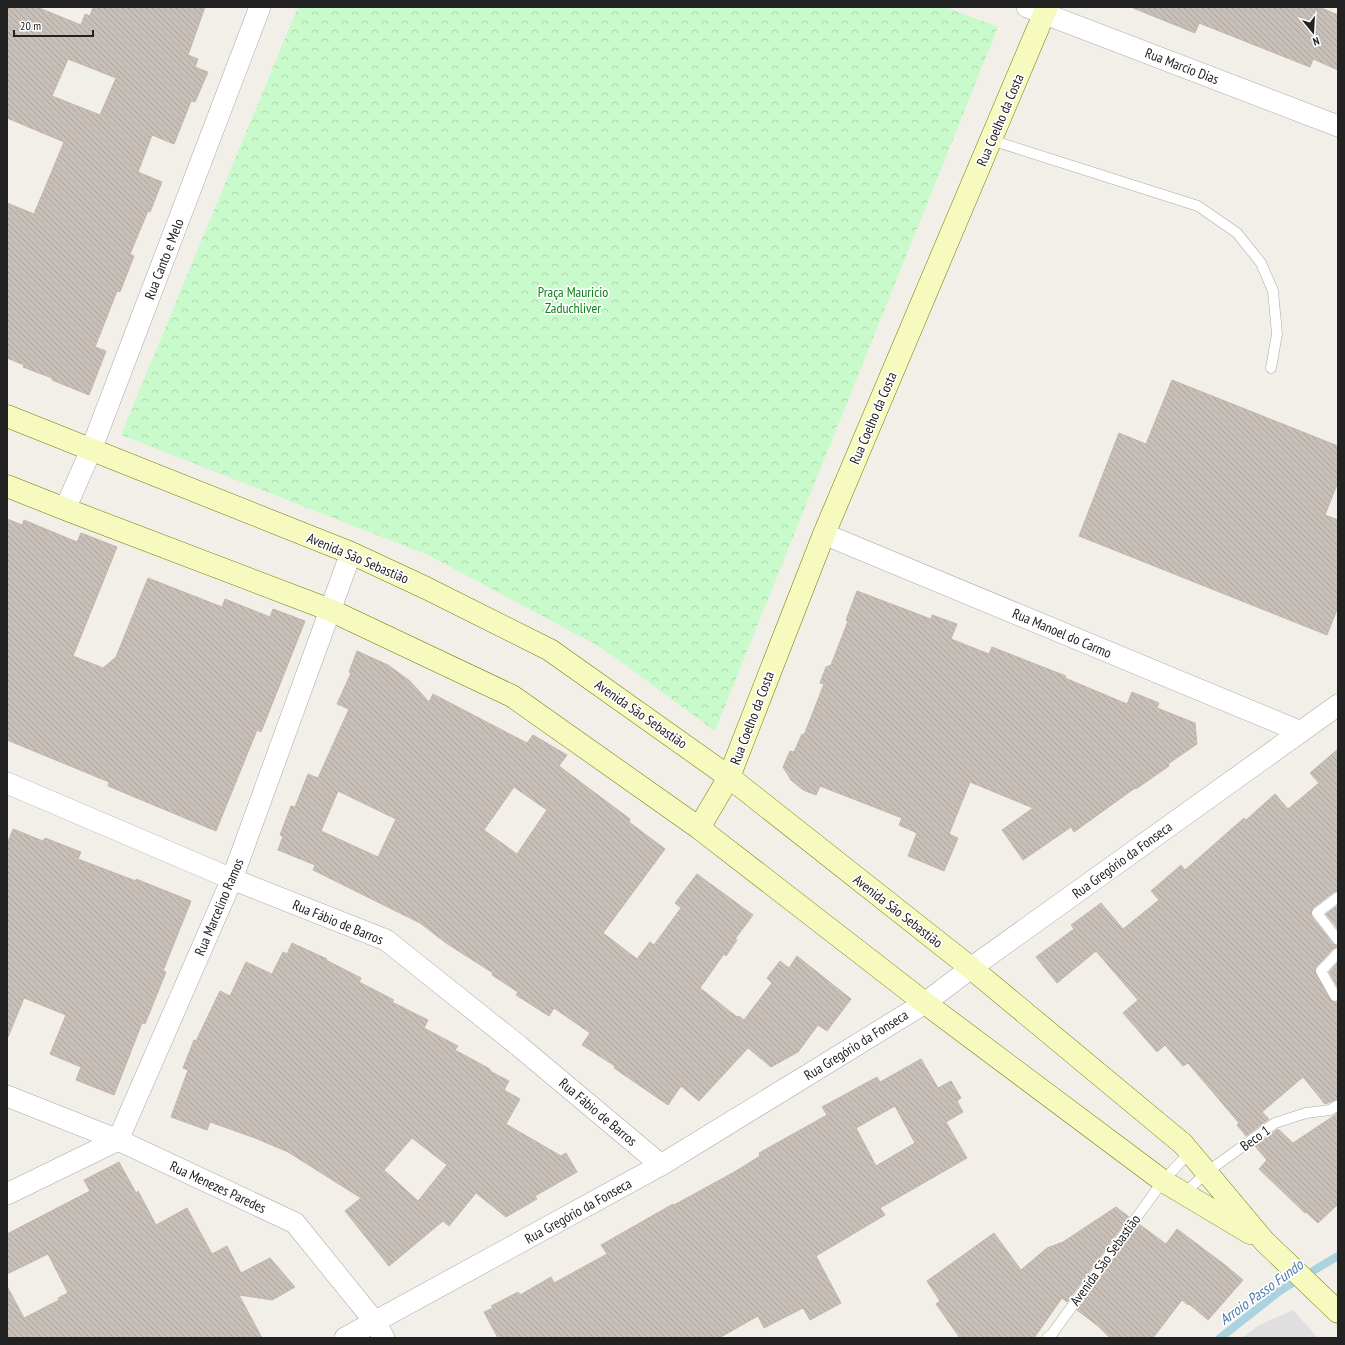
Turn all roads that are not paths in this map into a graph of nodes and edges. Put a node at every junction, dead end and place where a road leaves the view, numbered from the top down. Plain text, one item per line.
1 (260, 7) edge
2 (1040, 9) edge
3 (1338, 126) edge
4 (991, 140) junction
5 (1271, 368) dead end
6 (7, 416) edge
7 (91, 450) junction
8 (7, 486) edge
9 (65, 509) junction
10 (824, 534) junction
11 (351, 553) junction
12 (330, 610) junction
13 (1338, 705) edge
14 (1301, 732) junction
15 (729, 777) junction
16 (7, 783) edge
17 (699, 828) junction
18 (232, 879) junction
19 (1338, 897) edge
20 (1338, 940) edge
21 (1338, 954) edge
22 (971, 968) junction
23 (1335, 996) dead end
24 (925, 1003) junction
25 (7, 1096) edge
26 (1338, 1105) edge
27 (118, 1140) junction
28 (1190, 1152) junction
29 (661, 1165) junction
30 (1207, 1172) junction
31 (1163, 1181) junction
32 (7, 1194) edge
33 (1184, 1194) junction
34 (1264, 1242) junction
35 (1338, 1312) edge
36 (379, 1330) edge
37 (345, 1338) edge
38 (1047, 1338) edge

1 - 7 street, Rua Canto e Melo
2 - 3 street, Rua Marcio Dias
2 - 4 street, Rua Coelho da Costa
4 - 5 lane
4 - 10 street, Rua Coelho da Costa
6 - 7 street, Avenida São Sebastião
7 - 9 street, Rua Canto e Melo
7 - 11 street, Avenida São Sebastião
8 - 9 street
9 - 12 street
10 - 14 street, Rua Manoel do Carmo
10 - 15 street, Rua Coelho da Costa
11 - 12 street, Rua Marcelino Ramos
11 - 15 street, Avenida São Sebastião
12 - 17 street
12 - 18 street, Rua Marcelino Ramos
13 - 14 street, Rua Gregório da Fonseca
14 - 22 street, Rua Gregório da Fonseca
15 - 17 street, Rua Coelho da Costa
15 - 22 street, Avenida São Sebastião
16 - 18 street, Rua Fábio de Barros
17 - 24 street
18 - 27 street, Rua Marcelino Ramos
18 - 29 street, Rua Fábio de Barros
19 - 20 lane
21 - 23 lane
22 - 24 street, Rua Gregório da Fonseca
22 - 28 street, Avenida São Sebastião
24 - 29 street, Rua Gregório da Fonseca
24 - 31 street
25 - 27 street, Rua Menezes Paredes
26 - 30 lane, Beco 1
27 - 32 street
27 - 36 street, Rua Menezes Paredes
28 - 30 street, Avenida São Sebastião
28 - 31 lane, Avenida São Sebastião
29 - 36 street, Rua Gregório da Fonseca
30 - 33 lane, Beco 1
30 - 34 street, Avenida São Sebastião
31 - 33 street
31 - 38 lane, Avenida São Sebastião
33 - 34 street
34 - 35 street
36 - 37 street, Rua Gregório da Fonseca

